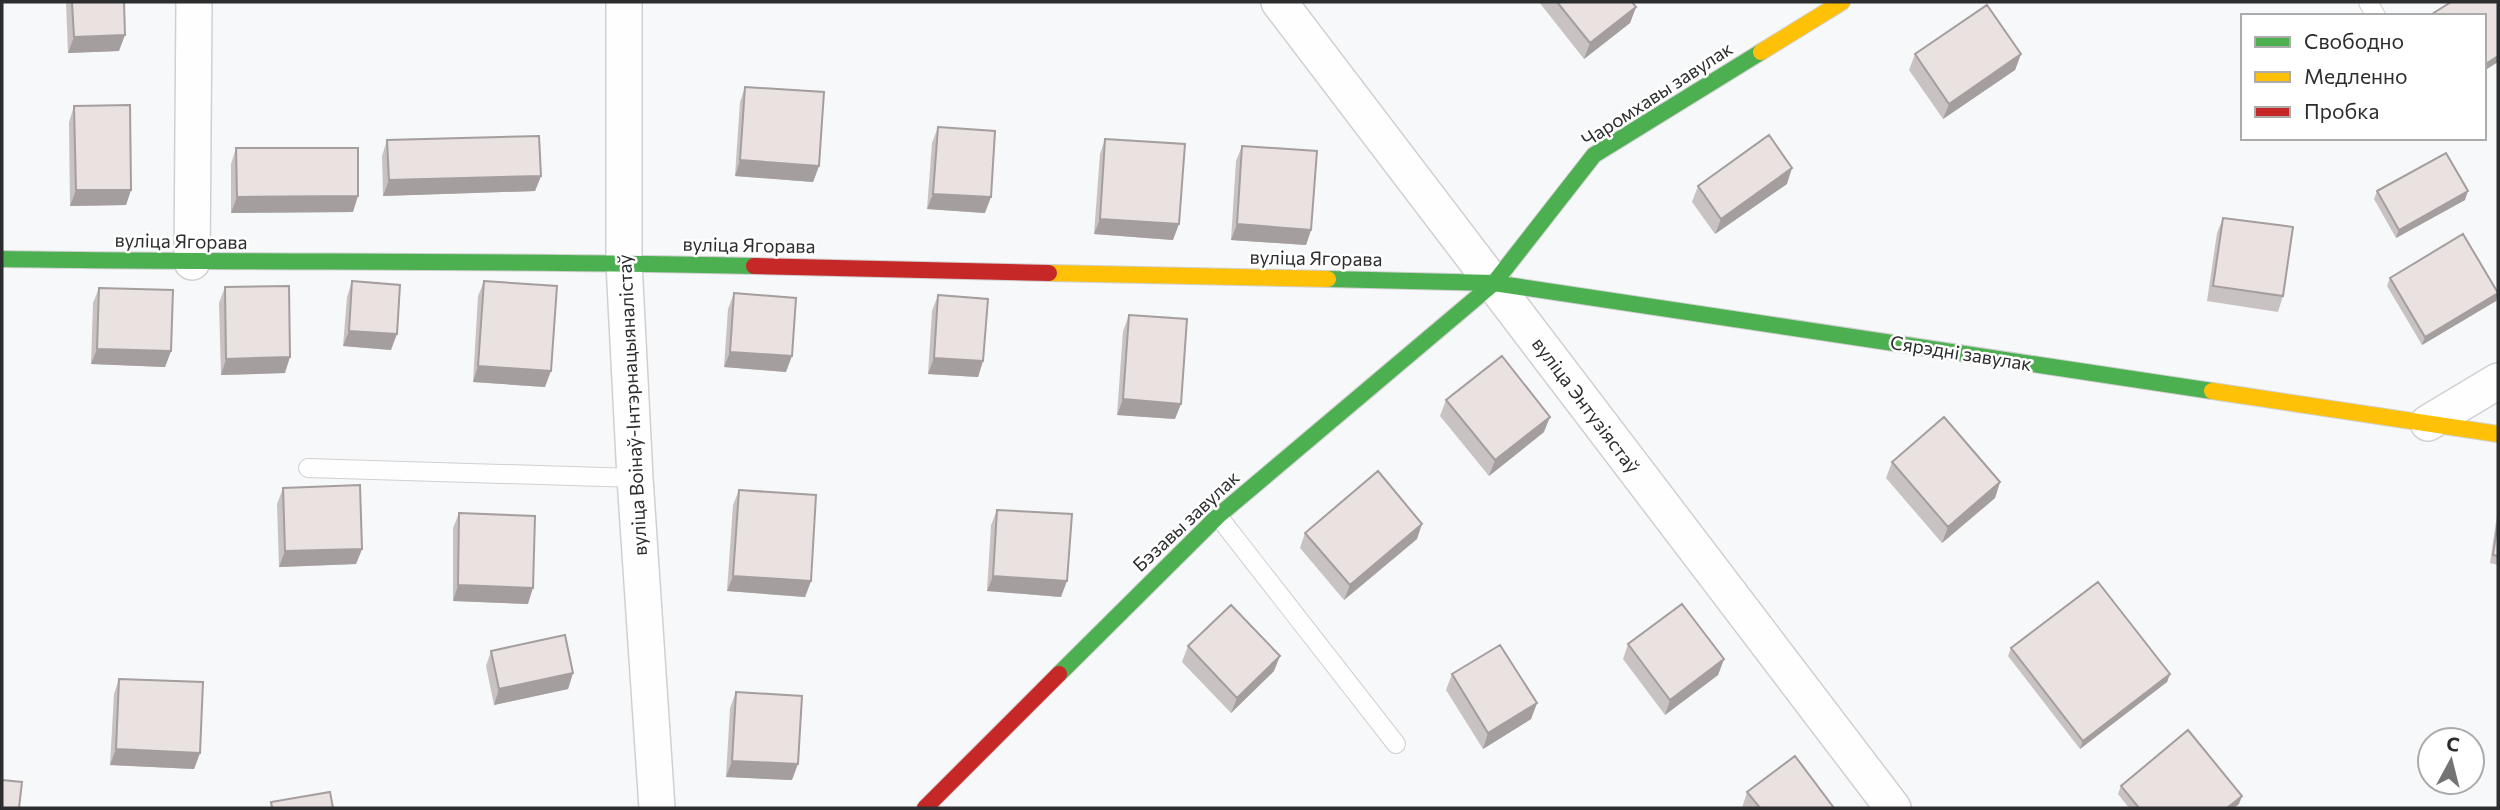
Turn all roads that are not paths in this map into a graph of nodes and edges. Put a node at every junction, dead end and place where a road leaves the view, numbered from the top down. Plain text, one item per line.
1 (194, 2) edge
2 (624, 2) edge
3 (1279, 2) edge
4 (1842, 2) edge
5 (2, 259) edge
6 (192, 262) junction
7 (624, 262) junction
8 (1494, 284) junction
9 (2498, 381) edge
10 (2428, 423) junction
11 (2498, 434) edge
12 (309, 468) dead end
13 (635, 478) junction
14 (1218, 516) junction
15 (1396, 744) dead end
16 (657, 808) edge
17 (925, 808) edge
18 (1893, 808) edge

1 - 6 street
2 - 7 street, вуліца Воінаў-Інтэрнацыяналістаў
3 - 8 street, вуліца Энтузіястаў
4 - 8 street, Чаромхавы завулак
5 - 6 street, вуліца Ягорава
6 - 7 street, вуліца Ягорава
7 - 8 street, вуліца Ягорава
7 - 13 street, вуліца Воінаў-Інтэрнацыяналістаў
8 - 10 street, Сярэдні завулак
8 - 14 street, Бэзавы завулак
8 - 18 street, вуліца Энтузіястаў
9 - 10 street
10 - 11 street, Сярэдні завулак
12 - 13 lane
13 - 16 street, вуліца Воінаў-Інтэрнацыяналістаў
14 - 15 lane
14 - 17 street, Бэзавы завулак

